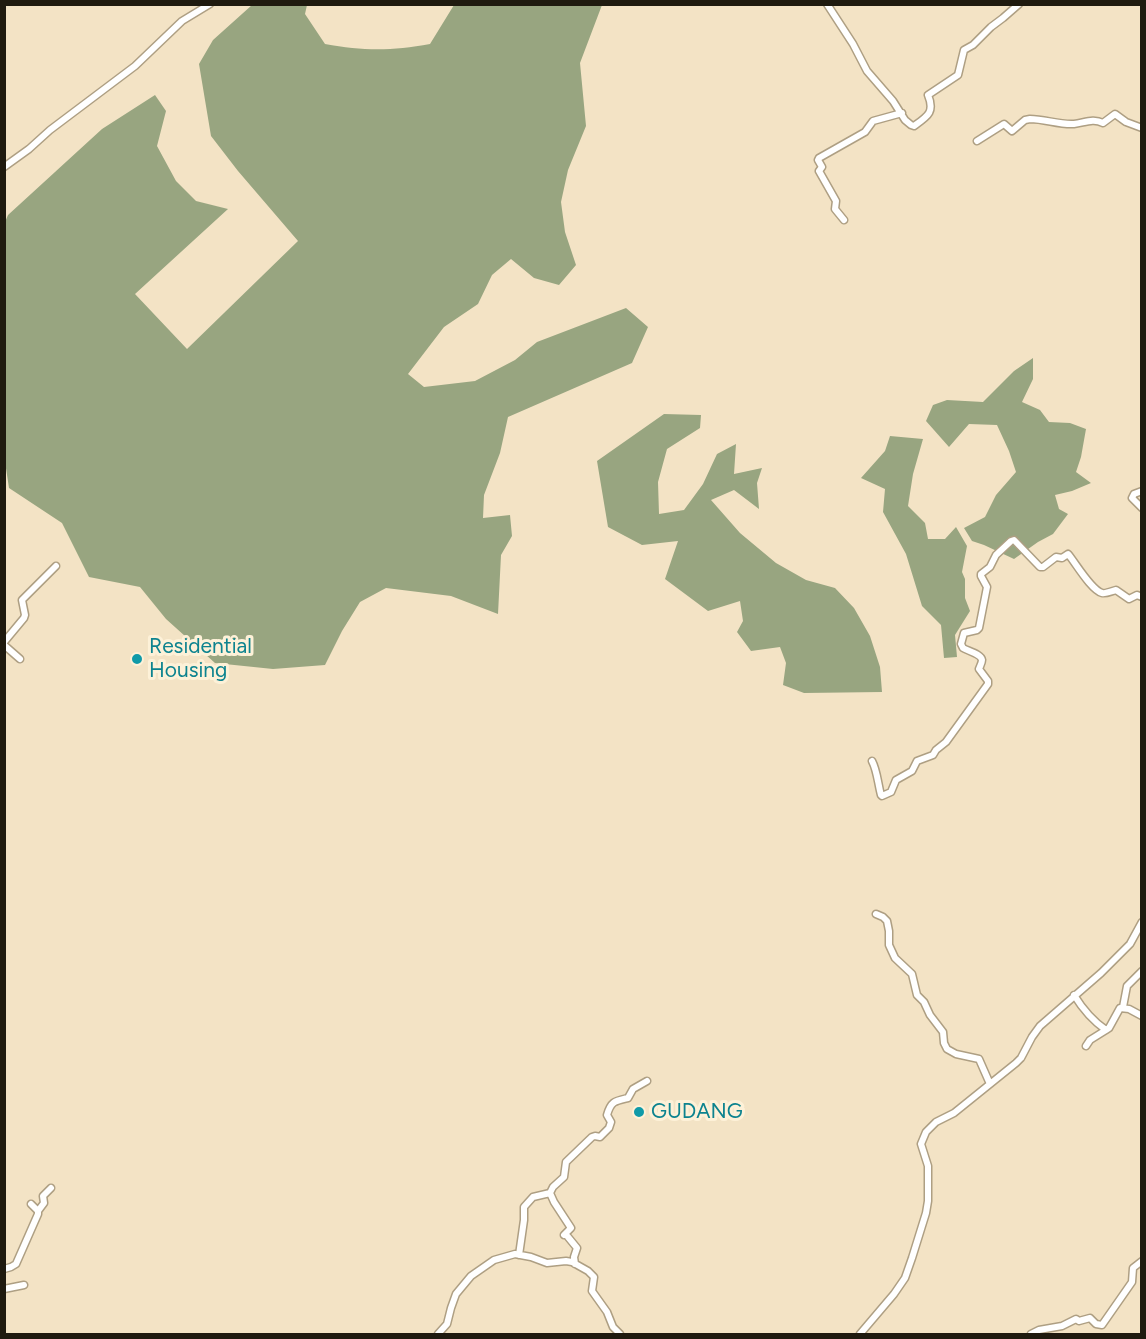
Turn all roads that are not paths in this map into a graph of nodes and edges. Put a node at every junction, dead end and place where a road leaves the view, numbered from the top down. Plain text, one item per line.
1 (210, 4) edge
2 (827, 4) edge
3 (1018, 4) edge
4 (902, 113) junction
5 (1142, 128) edge
6 (977, 141) dead end
7 (4, 167) edge
8 (844, 220) dead end
9 (1142, 491) edge
10 (1142, 508) edge
11 (56, 566) dead end
12 (1142, 597) edge
13 (4, 644) edge
14 (20, 659) dead end
15 (872, 760) dead end
16 (876, 914) dead end
17 (1142, 922) edge
18 (1142, 971) edge
19 (1074, 995) junction
20 (1123, 1007) junction
21 (1142, 1016) edge
22 (1106, 1030) junction
23 (1086, 1046) dead end
24 (647, 1081) dead end
25 (990, 1084) junction
26 (51, 1188) dead end
27 (550, 1193) junction
28 (31, 1204) dead end
29 (38, 1211) junction
30 (519, 1255) junction
31 (1142, 1261) edge
32 (575, 1264) junction
33 (4, 1269) edge
34 (24, 1286) dead end
35 (4, 1289) edge
36 (438, 1335) edge
37 (620, 1335) edge
38 (860, 1335) edge
39 (1031, 1335) edge

1 - 7 street
2 - 4 street
3 - 4 street
4 - 8 street
5 - 6 street
9 - 10 street
11 - 13 street
12 - 15 street
13 - 14 street
16 - 25 street
17 - 19 street
18 - 20 street
19 - 22 street
19 - 25 street
20 - 21 street
20 - 22 street
22 - 23 street
24 - 27 street
25 - 38 street
26 - 29 street
27 - 30 street
27 - 32 street
28 - 29 street
29 - 33 street
30 - 32 street
30 - 36 street
31 - 39 street
32 - 37 street
34 - 35 street

